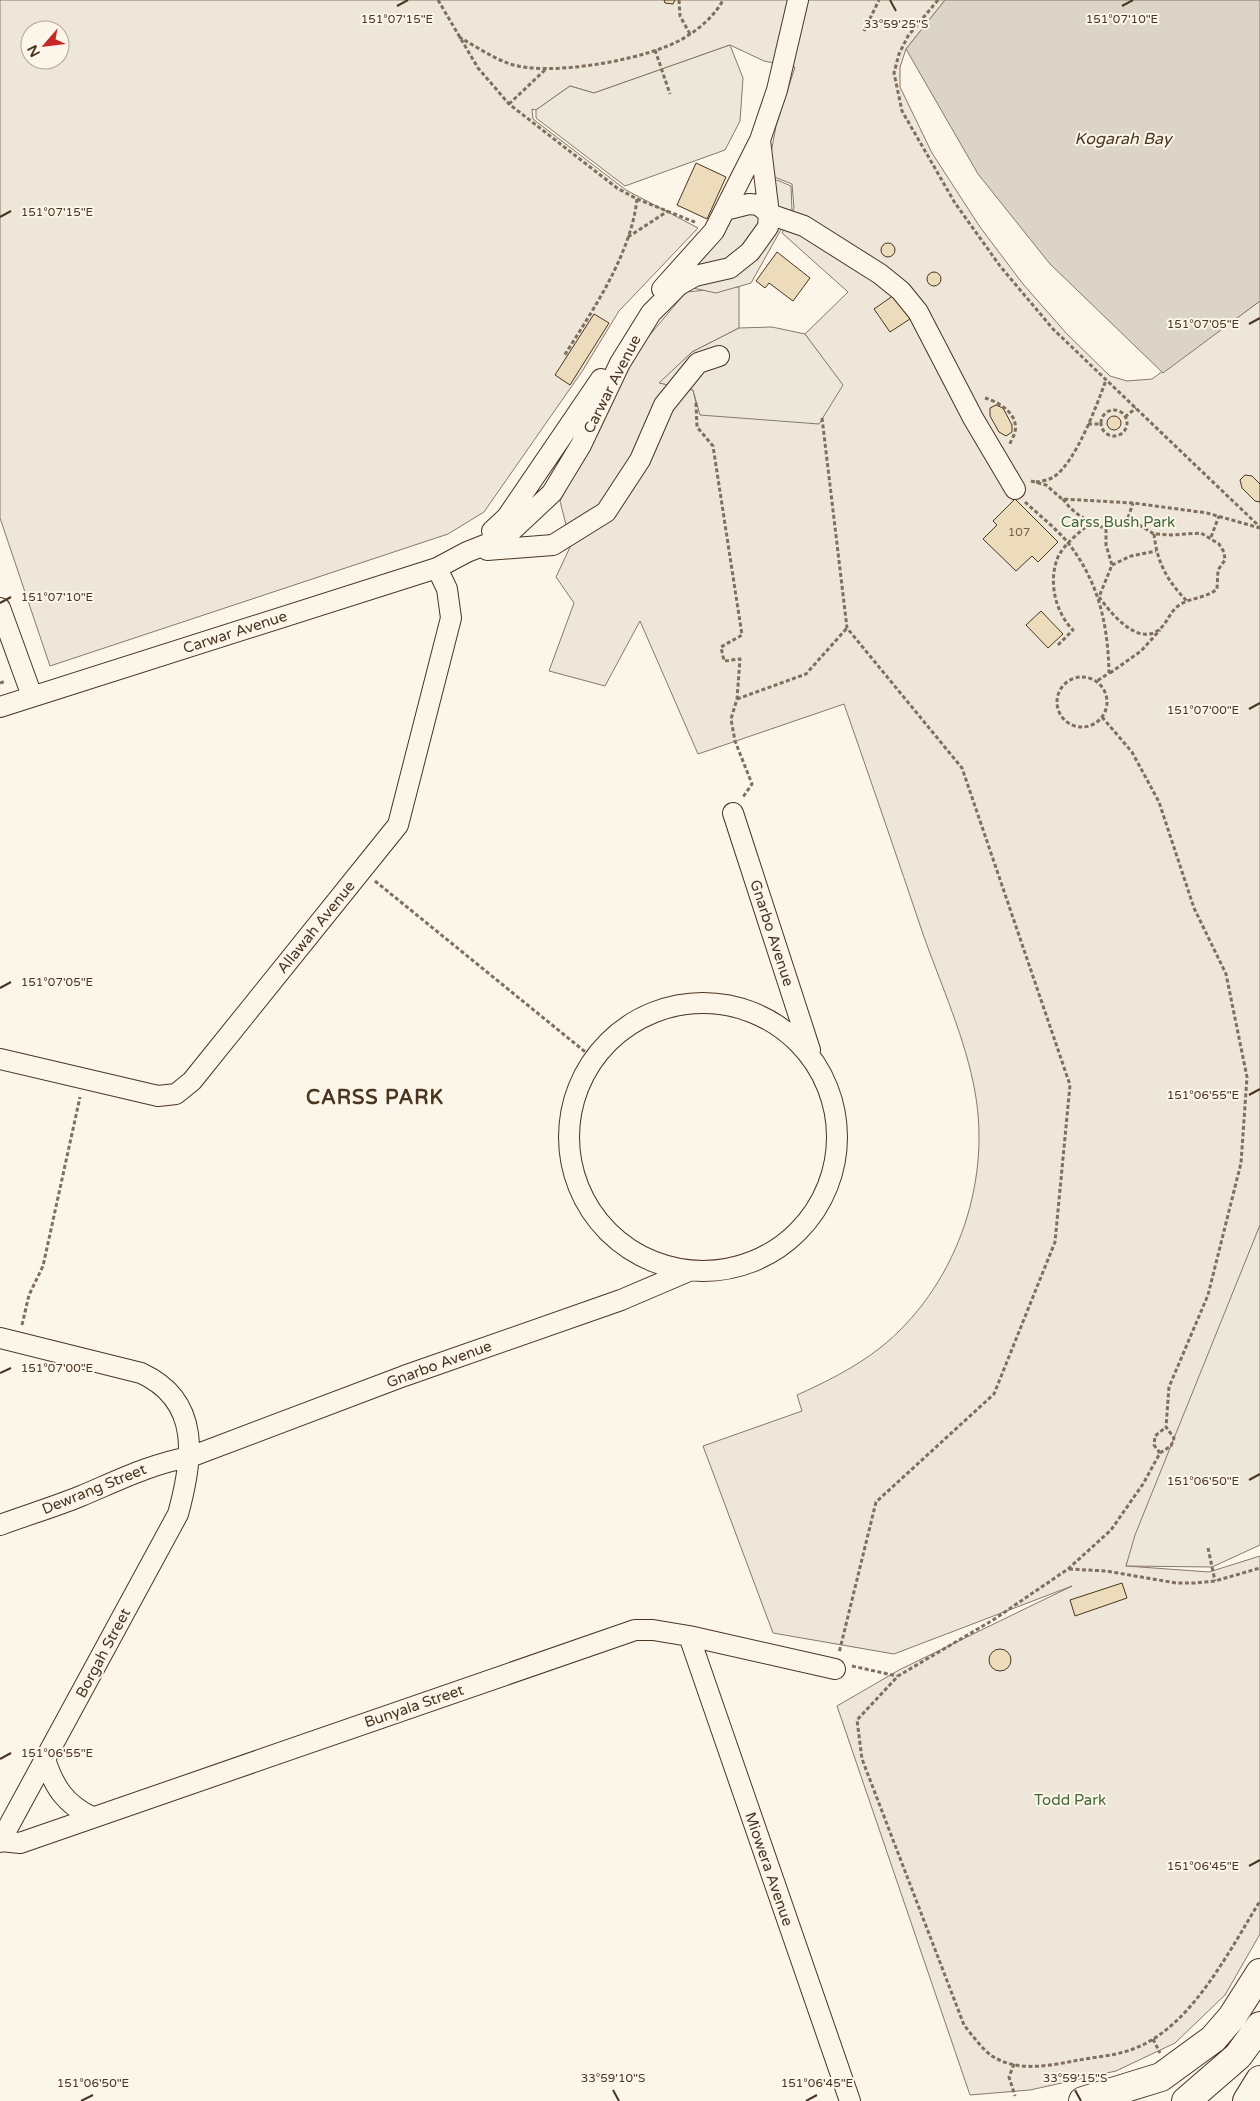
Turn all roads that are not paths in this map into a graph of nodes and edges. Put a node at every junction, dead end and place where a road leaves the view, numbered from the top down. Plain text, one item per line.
1 (798, 0) edge
2 (760, 140) junction
3 (725, 210) junction
4 (769, 214) junction
5 (699, 248) junction
6 (730, 268) junction
7 (719, 356) dead end
8 (1025, 484) road end
9 (467, 552) junction
10 (437, 568) junction
11 (0, 608) edge
12 (32, 696) junction
13 (0, 707) edge
14 (733, 812) road end
15 (812, 1054) junction
16 (0, 1059) edge
17 (689, 1271) junction
18 (9, 1340) edge
19 (190, 1457) junction
20 (0, 1524) edge
21 (689, 1636) junction
22 (836, 1666) road end
23 (46, 1759) junction
24 (92, 1817) junction
25 (0, 1842) edge
26 (1260, 1973) edge
27 (1260, 2026) edge
28 (1213, 2039) junction
29 (1162, 2067) junction
30 (1260, 2080) edge
31 (1193, 2100) edge
32 (850, 2101) edge
33 (1083, 2101) edge
34 (1247, 2101) edge

1 - 2 street, Carwar Avenue
2 - 3 street, Carwar Avenue
2 - 4 street, Carwar Avenue
3 - 4 street
3 - 5 street, Carwar Avenue
4 - 6 street, Carwar Avenue
4 - 8 street
5 - 6 street
5 - 9 street, Carwar Avenue
6 - 9 street, Carwar Avenue
7 - 9 street
9 - 10 street, Carwar Avenue
10 - 12 street, Carwar Avenue
10 - 16 street, Allawah Avenue
11 - 12 street
12 - 13 street, Carwar Avenue
14 - 15 street, Gnarbo Avenue
15 - 17 street, Gnarbo Avenue
15 - 17 street, Gnarbo Avenue
17 - 19 street, Gnarbo Avenue
18 - 19 street, Borgah Street
19 - 20 street, Dewrang Street
19 - 23 street, Borgah Street
21 - 22 street, Bunyala Street
21 - 24 street, Bunyala Street
21 - 32 street, Miowera Avenue
23 - 24 street
23 - 25 street, Borgah Street
24 - 25 street, Bunyala Street
26 - 28 highway
27 - 31 highway
28 - 29 highway
28 - 31 highway
29 - 31 highway
29 - 33 highway
30 - 34 highway

